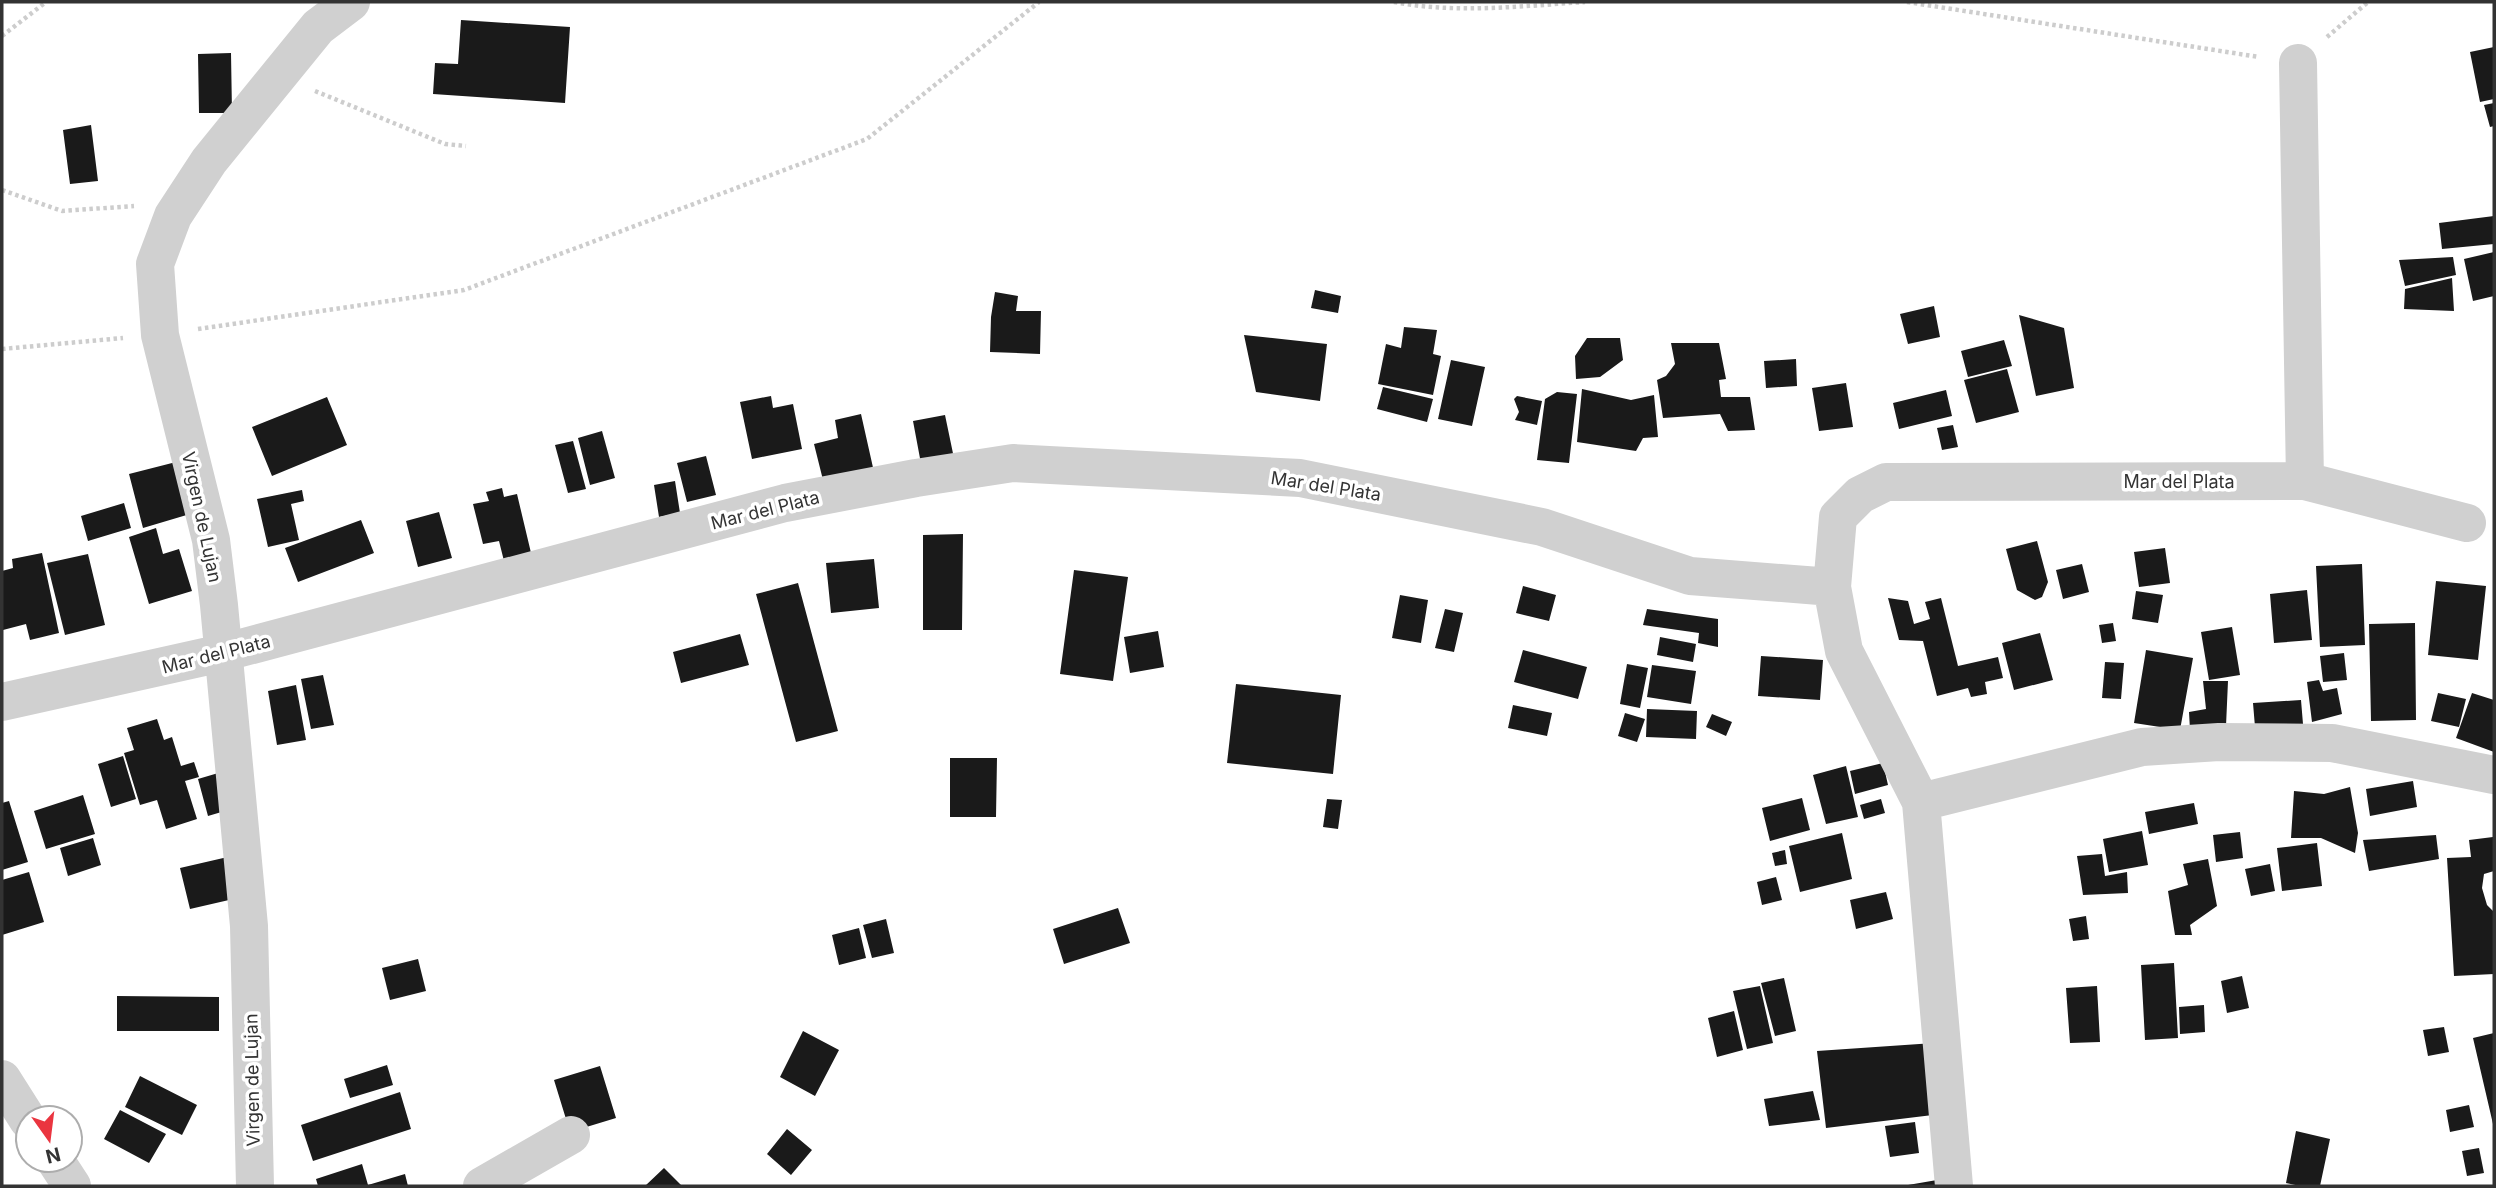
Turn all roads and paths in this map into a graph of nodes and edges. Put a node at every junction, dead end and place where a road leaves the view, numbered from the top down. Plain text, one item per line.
1 (46, 2) edge
2 (351, 2) edge
3 (1039, 2) edge
4 (1394, 2) edge
5 (1585, 2) edge
6 (1907, 2) edge
7 (2368, 2) edge
8 (2, 36) edge
9 (2298, 63) junction
10 (279, 74) junction
11 (466, 146) dead end
12 (2, 190) edge
13 (139, 206) dead end
14 (159, 335) junction
15 (2, 349) edge
16 (2305, 481) junction
17 (2467, 523) dead end
18 (1832, 587) junction
19 (222, 653) junction
20 (2, 702) edge
21 (2494, 775) edge
22 (1920, 803) junction
23 (2, 1079) edge
24 (18, 1104) edge
25 (571, 1135) dead end
26 (255, 1186) edge
27 (482, 1186) edge
28 (1954, 1186) edge

1 - 8 path
2 - 10 street, Virgen de Lujan
3 - 14 path
4 - 5 path
6 - 9 path
7 - 9 path
9 - 16 street
10 - 11 path
10 - 14 street, Virgen de Lujan
12 - 13 path
14 - 15 path
14 - 19 street, Virgen de Lujan
16 - 17 street, Mar del Plata
16 - 18 street, Mar del Plata
18 - 19 street, Mar del Plata
18 - 22 street
19 - 20 street, Mar del Plata
19 - 26 street, Virgen de Lujan
21 - 22 street
22 - 28 street
23 - 24 street
25 - 27 street

